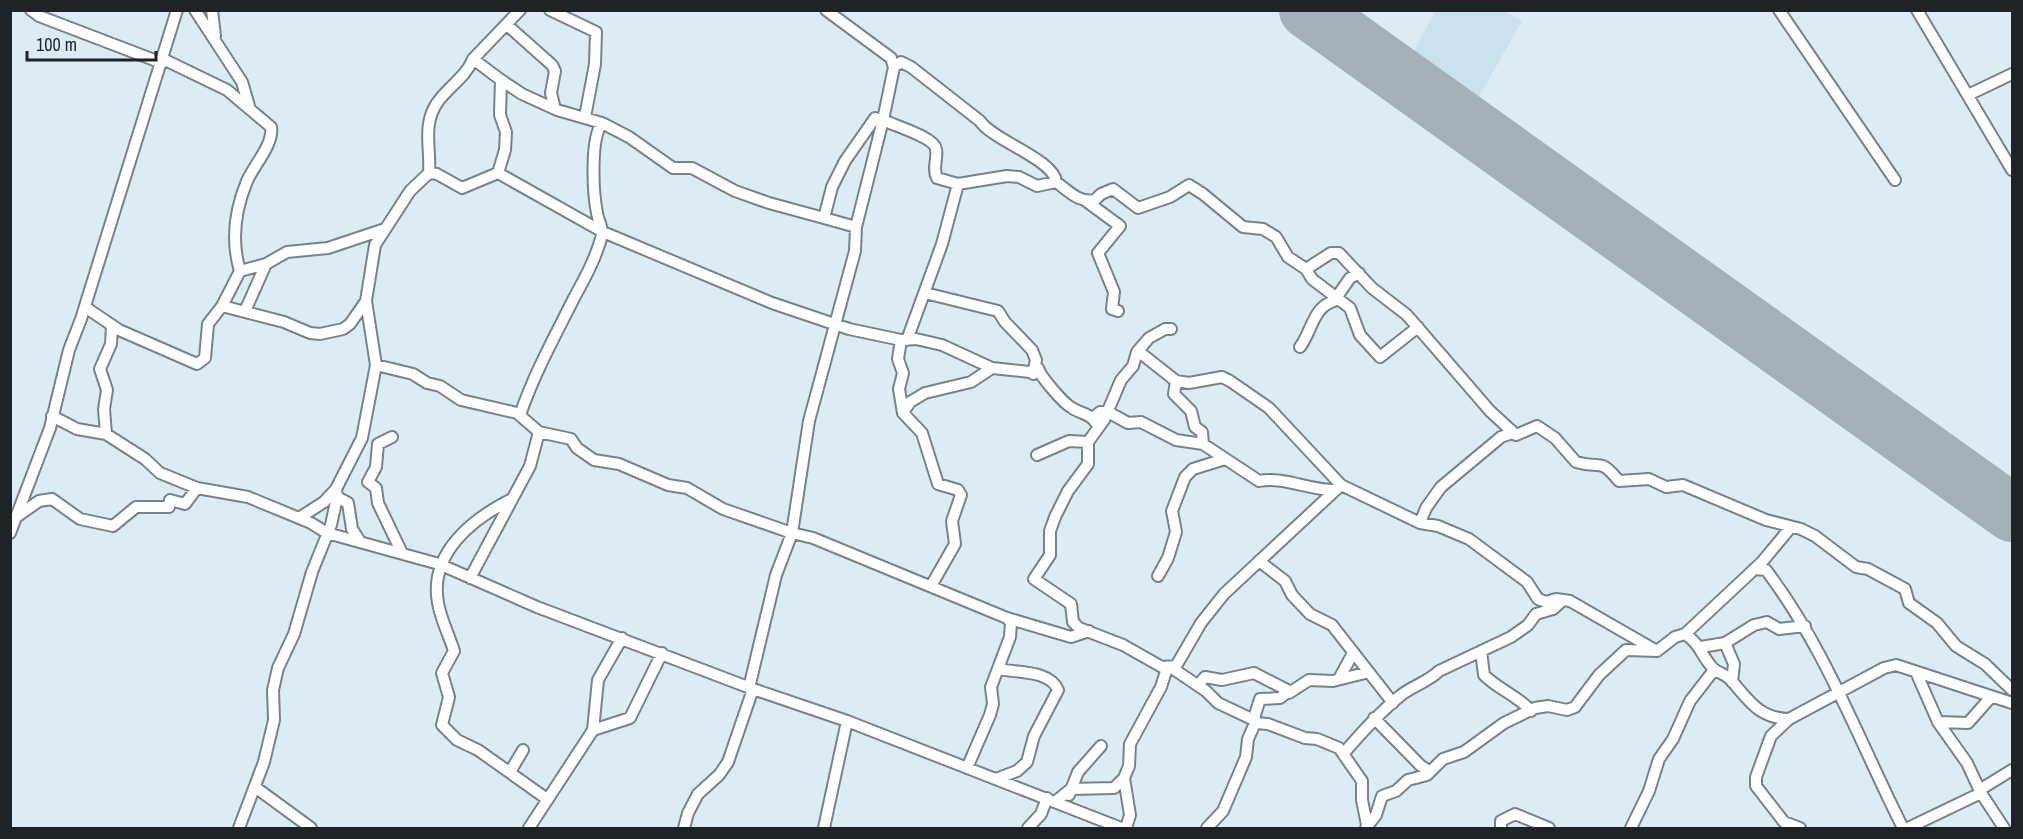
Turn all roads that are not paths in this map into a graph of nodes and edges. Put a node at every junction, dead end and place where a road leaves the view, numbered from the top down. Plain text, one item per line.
1 (31, 10) edge
2 (177, 10) edge
3 (195, 10) edge
4 (212, 10) edge
5 (520, 10) edge
6 (550, 10) edge
7 (826, 10) edge
8 (1779, 10) edge
9 (1917, 10) edge
10 (507, 25) junction
11 (219, 48) junction
12 (473, 59) junction
13 (162, 61) junction
14 (895, 63) junction
15 (2013, 74) edge
16 (501, 80) junction
17 (1968, 95) junction
18 (249, 106) junction
19 (555, 109) junction
20 (883, 120) junction
21 (595, 123) junction
22 (2013, 170) edge
23 (429, 173) junction
24 (498, 173) junction
25 (1895, 180) dead end
26 (1056, 182) junction
27 (958, 184) junction
28 (1086, 201) junction
29 (824, 218) junction
30 (856, 227) junction
31 (385, 229) junction
32 (603, 232) junction
33 (266, 264) junction
34 (1306, 269) junction
35 (240, 271) junction
36 (1359, 273) junction
37 (925, 293) junction
38 (1337, 296) junction
39 (366, 301) junction
40 (222, 306) junction
41 (84, 308) junction
42 (245, 311) junction
43 (1118, 311) dead end
44 (834, 324) junction
45 (112, 325) junction
46 (1418, 327) junction
47 (1171, 329) dead end
48 (904, 340) junction
49 (1300, 348) dead end
50 (1139, 355) junction
51 (376, 365) junction
52 (992, 368) junction
53 (1035, 370) junction
54 (1176, 381) junction
55 (903, 412) junction
56 (1108, 412) junction
57 (520, 415) junction
58 (52, 416) junction
59 (1095, 422) junction
60 (539, 432) junction
61 (1512, 433) junction
62 (106, 434) junction
63 (392, 437) dead end
64 (1088, 442) junction
65 (1203, 444) junction
66 (1037, 455) dead end
67 (1225, 459) junction
68 (197, 488) junction
69 (1338, 488) junction
70 (337, 493) junction
71 (512, 499) junction
72 (15, 518) junction
73 (299, 518) junction
74 (1423, 518) junction
75 (1791, 527) junction
76 (10, 533) edge
77 (327, 533) junction
78 (792, 533) junction
79 (359, 540) junction
80 (400, 551) junction
81 (1259, 561) junction
82 (439, 564) junction
83 (1761, 567) junction
84 (1158, 576) dead end
85 (471, 578) junction
86 (930, 586) junction
87 (1563, 600) junction
88 (1007, 618) junction
89 (1805, 626) junction
90 (1089, 631) junction
91 (1685, 634) junction
92 (622, 638) junction
93 (1725, 643) junction
94 (1701, 647) junction
95 (1481, 651) junction
96 (1657, 651) junction
97 (662, 653) junction
98 (1353, 653) junction
99 (1170, 668) junction
100 (999, 669) junction
101 (1714, 670) junction
102 (1368, 672) junction
103 (1916, 672) junction
104 (1263, 676) junction
105 (1340, 677) junction
106 (1732, 682) junction
107 (1198, 685) junction
108 (751, 688) junction
109 (2013, 690) edge
110 (1838, 692) junction
111 (1289, 693) junction
112 (1991, 697) junction
113 (1260, 699) junction
114 (1393, 703) junction
115 (2013, 703) edge
116 (1531, 711) junction
117 (1374, 718) junction
118 (1789, 719) junction
119 (848, 721) junction
120 (1255, 721) junction
121 (1938, 722) junction
122 (594, 730) junction
123 (1101, 746) dead end
124 (524, 750) dead end
125 (1344, 753) junction
126 (967, 768) junction
127 (2013, 770) edge
128 (510, 772) junction
129 (1430, 772) junction
130 (1124, 778) junction
131 (996, 779) junction
132 (255, 787) junction
133 (1071, 789) junction
134 (1981, 791) junction
135 (547, 800) junction
136 (1051, 800) junction
137 (1069, 808) junction
138 (1219, 817) junction
139 (2013, 826) edge
140 (1367, 827) edge
141 (239, 828) edge
142 (311, 828) edge
143 (529, 828) edge
144 (684, 828) edge
145 (824, 828) edge
146 (1028, 828) edge
147 (1123, 828) edge
148 (1207, 828) edge
149 (1219, 828) edge
150 (1501, 828) edge
151 (1549, 828) edge
152 (1631, 828) edge
153 (1800, 828) edge
154 (1903, 828) edge
155 (1908, 828) edge
156 (2005, 828) edge

1 - 13 street
2 - 13 street
3 - 11 street
4 - 11 street
5 - 10 street
6 - 21 street
7 - 14 street
8 - 25 street
9 - 17 street
10 - 12 street
10 - 19 street
11 - 18 street
12 - 16 street
12 - 23 street
13 - 18 street
13 - 41 street
14 - 20 street
14 - 26 street
15 - 17 street
16 - 19 street
16 - 24 street
17 - 22 street
18 - 35 street
19 - 21 street
20 - 27 street
20 - 29 street
20 - 30 street
21 - 29 street
21 - 32 street
23 - 24 street
23 - 31 street
24 - 32 street
26 - 27 street
26 - 28 street
27 - 37 street
28 - 34 street
28 - 43 street
29 - 30 street
30 - 44 street
31 - 33 street
31 - 39 street
32 - 44 street
32 - 57 street
33 - 35 street
33 - 42 street
34 - 36 street
34 - 38 street
35 - 40 street
36 - 38 street
36 - 46 street
37 - 48 street
37 - 53 street
38 - 46 street
38 - 49 street
39 - 42 street
39 - 51 street
40 - 42 street
40 - 45 street
41 - 45 street
41 - 58 street
44 - 48 street
44 - 78 street
45 - 62 street
46 - 61 street
47 - 50 street
48 - 52 street
48 - 55 street
50 - 54 street
50 - 56 street
51 - 57 street
51 - 70 street
52 - 53 street
52 - 55 street
53 - 59 street
54 - 65 street
54 - 69 street
55 - 86 street
56 - 59 street
56 - 65 street
57 - 60 street
58 - 62 street
58 - 72 street
59 - 64 street
60 - 71 street
60 - 78 street
61 - 74 street
61 - 75 street
62 - 68 street
63 - 80 street
64 - 66 street
64 - 90 street
65 - 67 street
67 - 69 street
67 - 84 street
68 - 72 street
68 - 73 street
69 - 74 street
69 - 81 street
70 - 73 street
70 - 77 street
70 - 79 street
71 - 82 street
71 - 85 street
72 - 76 street
73 - 77 street
74 - 87 street
75 - 83 street
75 - 109 street
77 - 79 street
77 - 132 street
78 - 86 street
78 - 108 street
79 - 80 street
80 - 82 street
81 - 98 street
81 - 99 street
82 - 85 street
82 - 128 street
83 - 89 street
83 - 91 street
85 - 92 street
86 - 88 street
87 - 95 street
87 - 96 street
88 - 90 street
88 - 100 street
89 - 93 street
89 - 110 street
90 - 99 street
91 - 94 street
91 - 96 street
92 - 97 street
92 - 122 street
93 - 94 street
93 - 106 street
94 - 101 street
95 - 114 street
95 - 116 street
96 - 116 street
97 - 108 street
97 - 122 street
98 - 102 street
98 - 105 street
99 - 107 street
99 - 130 street
100 - 126 street
100 - 131 street
101 - 106 street
101 - 152 street
102 - 105 street
102 - 114 street
103 - 110 street
103 - 112 street
103 - 121 street
104 - 107 street
104 - 111 street
104 - 113 street
105 - 111 street
106 - 118 street
107 - 120 street
108 - 119 street
108 - 144 street
110 - 118 street
110 - 154 street
111 - 113 street
112 - 115 street
112 - 121 street
113 - 120 street
114 - 117 street
116 - 129 street
117 - 125 street
117 - 129 street
118 - 153 street
119 - 126 street
119 - 145 street
120 - 125 street
120 - 138 street
121 - 134 street
122 - 135 street
123 - 133 street
124 - 128 street
125 - 140 street
126 - 131 street
127 - 134 street
128 - 135 street
129 - 140 street
130 - 133 street
130 - 147 street
131 - 136 street
132 - 141 street
132 - 142 street
133 - 136 street
133 - 137 street
134 - 155 street
134 - 156 street
135 - 143 street
136 - 137 street
136 - 146 street
137 - 147 street
138 - 148 street
138 - 149 street
139 - 156 street
150 - 151 street

